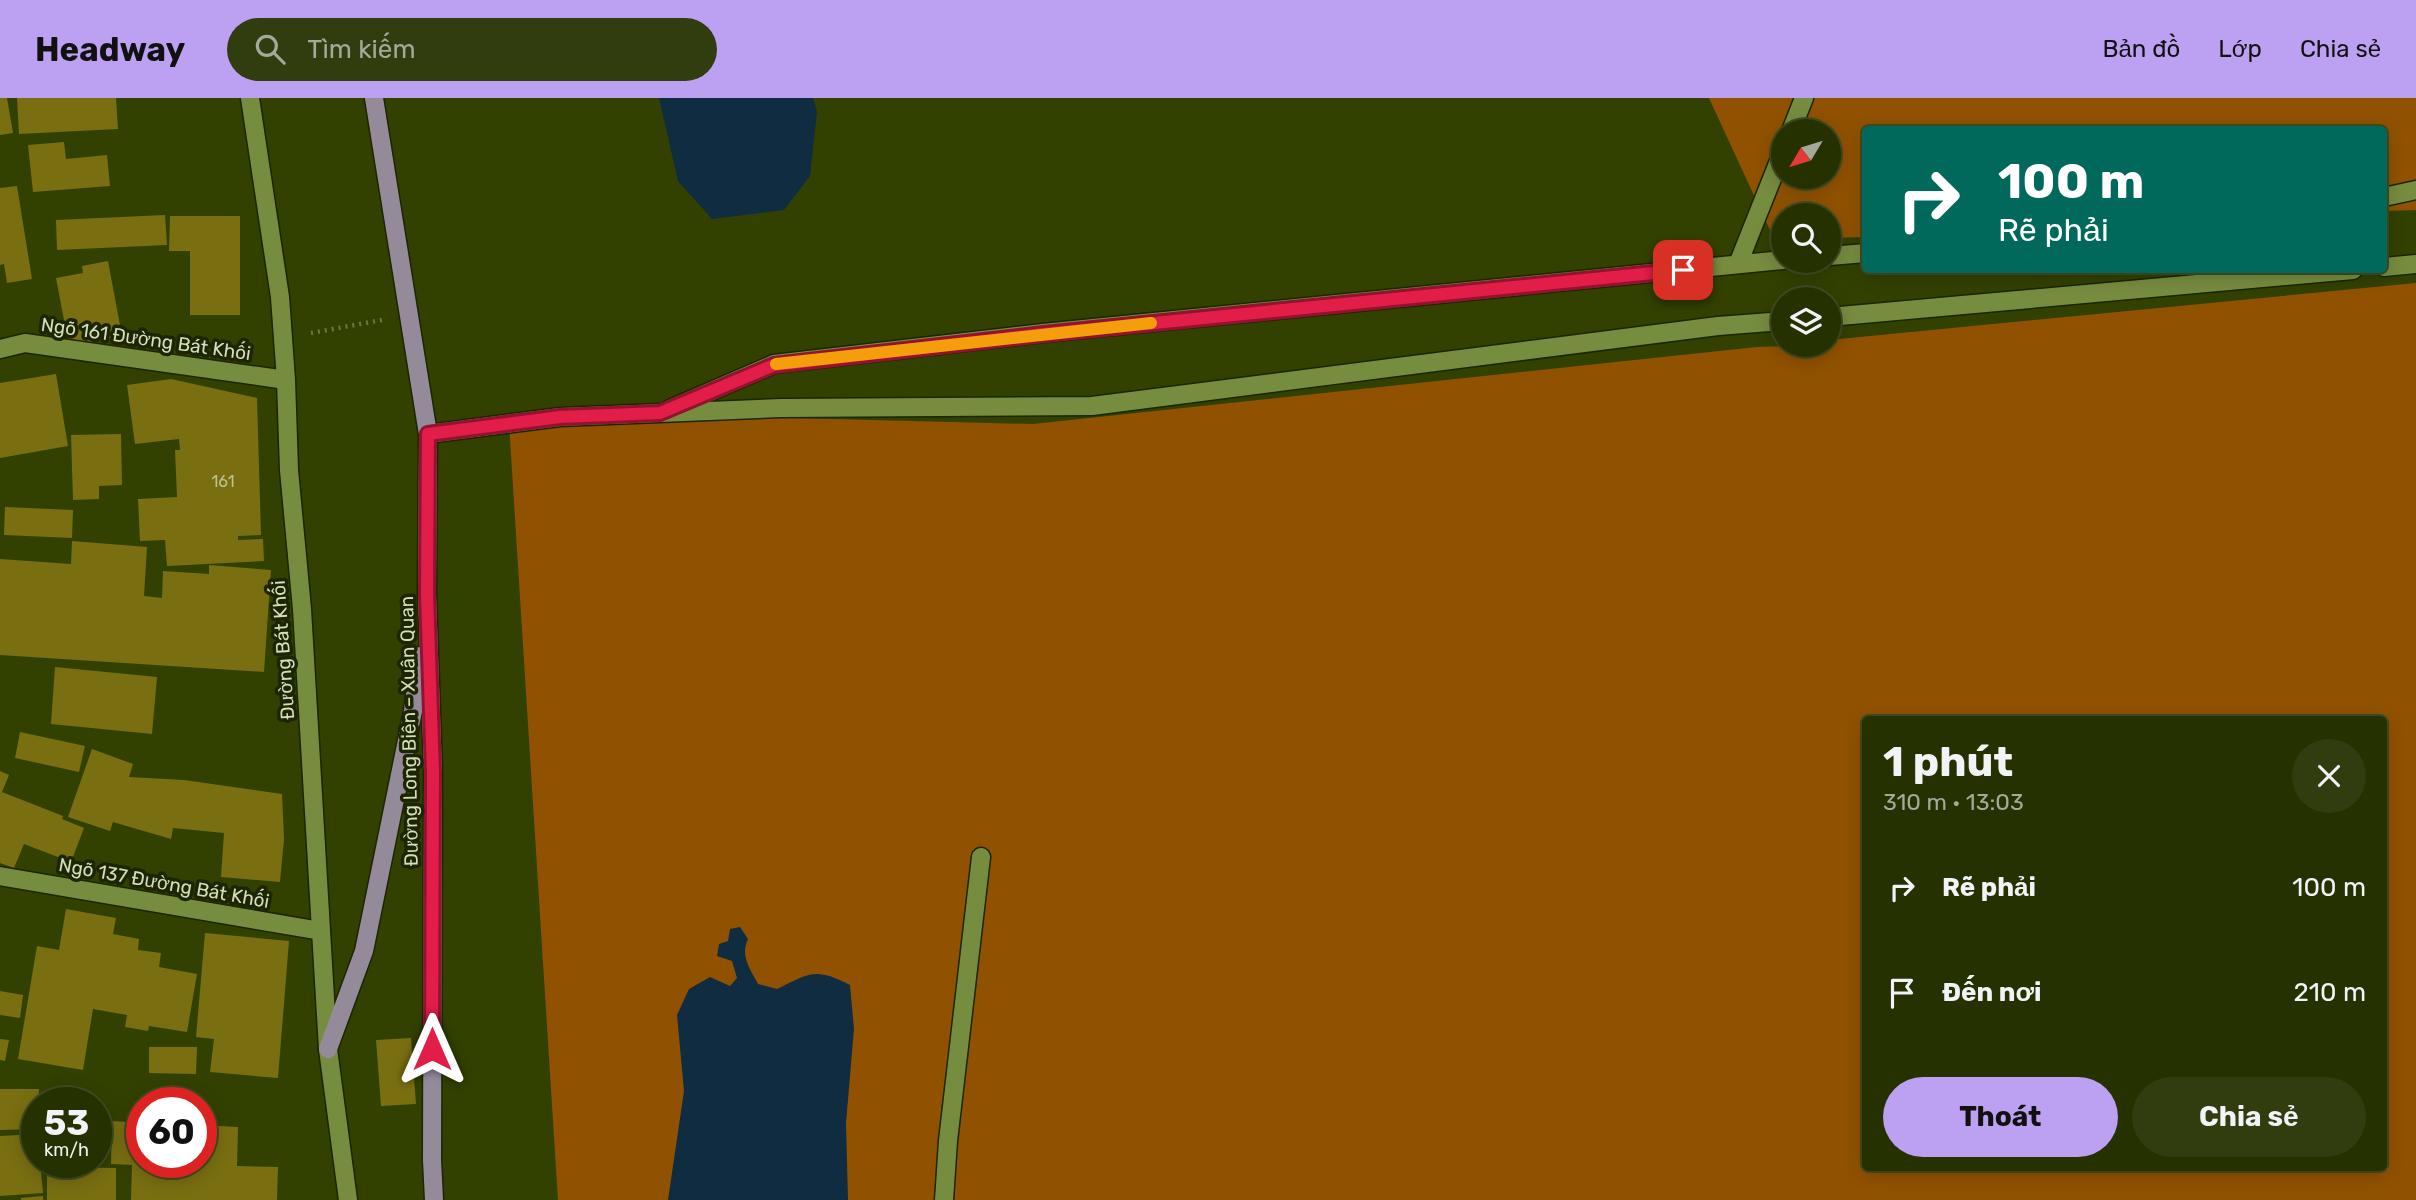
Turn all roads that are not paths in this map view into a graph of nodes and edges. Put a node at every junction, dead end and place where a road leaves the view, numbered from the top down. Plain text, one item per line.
1 (250, 98) edge
2 (374, 98) edge
3 (1804, 98) edge
4 (1796, 119) edge
5 (1771, 181) edge
6 (2416, 190) edge
7 (2387, 196) edge
8 (1862, 253) edge
9 (1841, 255) edge
10 (1771, 261) edge
11 (1738, 264) junction
12 (2416, 264) edge
13 (2387, 267) edge
14 (2320, 273) edge
15 (1841, 316) edge
16 (1771, 322) edge
17 (0, 349) edge
18 (286, 380) junction
19 (660, 413) junction
20 (428, 434) junction
21 (427, 594) junction
22 (981, 857) dead end
23 (0, 876) edge
24 (321, 931) junction
25 (328, 1049) junction
26 (348, 1200) edge
27 (434, 1200) edge
28 (944, 1200) edge

1 - 18 street, Đường Bát Khối
2 - 20 main road, Đường Long Biên – Xuân Quan
3 - 4 street
5 - 11 street
6 - 7 street
8 - 9 street
10 - 11 street
11 - 19 street
12 - 13 street
14 - 15 street
16 - 19 street
17 - 18 street, Ngõ 161 Đường Bát Khối
18 - 24 street, Đường Bát Khối
19 - 20 street
20 - 21 main road, Đường Long Biên – Xuân Quan
21 - 25 main road
21 - 27 main road, Đường Long Biên – Xuân Quan
22 - 28 street
23 - 24 street, Ngõ 137 Đường Bát Khối
24 - 25 street, Đường Bát Khối
25 - 26 street, Đường Bát Khối

